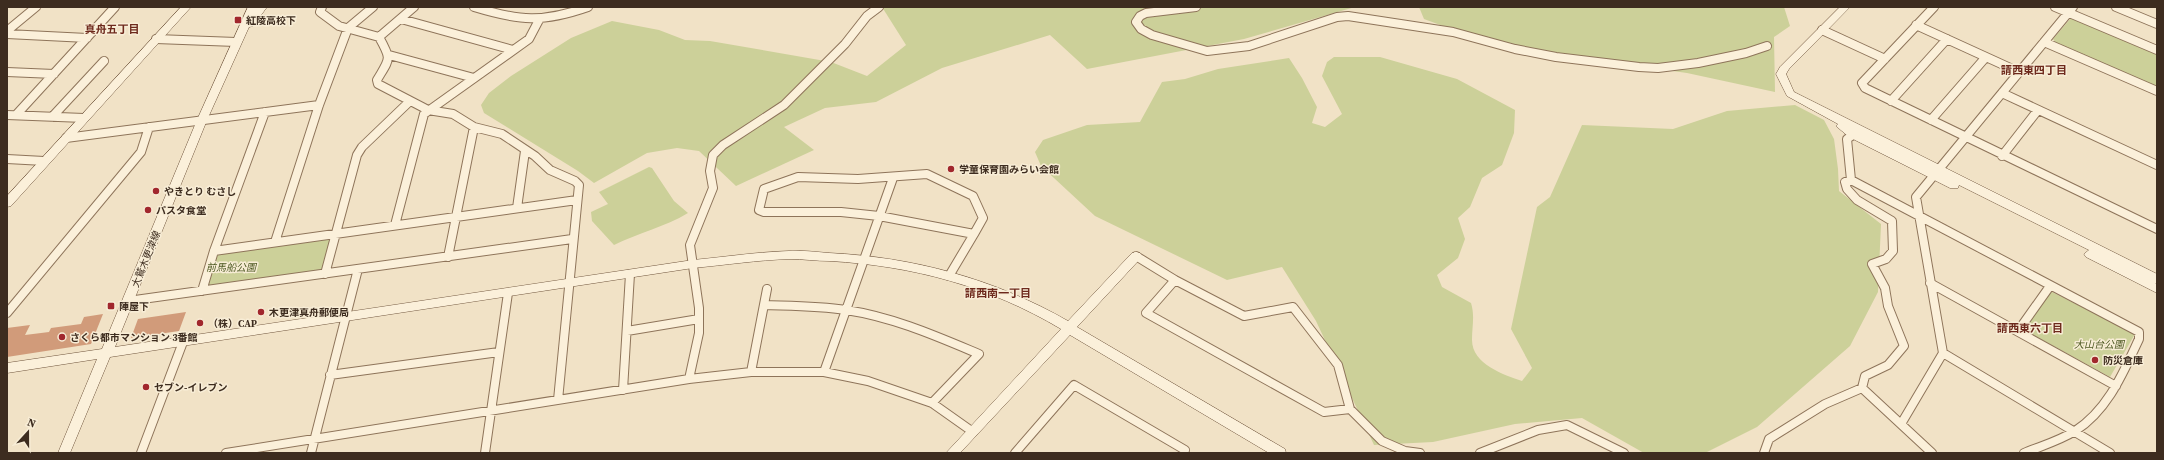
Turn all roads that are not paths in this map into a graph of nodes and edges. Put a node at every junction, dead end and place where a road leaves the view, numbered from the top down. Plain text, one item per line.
1 (36, 7) edge
2 (115, 7) edge
3 (186, 7) edge
4 (253, 7) edge
5 (262, 7) edge
6 (322, 7) edge
7 (373, 7) edge
8 (414, 7) edge
9 (474, 7) edge
10 (588, 7) edge
11 (879, 7) edge
12 (1196, 7) edge
13 (1845, 7) edge
14 (1934, 7) edge
15 (2054, 7) edge
16 (2116, 7) edge
17 (2071, 10) edge
18 (401, 19) junction
19 (539, 20) junction
20 (2157, 24) edge
21 (1916, 25) junction
22 (348, 28) junction
23 (1822, 30) junction
24 (7, 32) edge
25 (379, 37) junction
26 (87, 38) junction
27 (156, 39) junction
28 (1947, 39) junction
29 (236, 42) junction
30 (2044, 42) junction
31 (1768, 46) dead end
32 (514, 50) junction
33 (2157, 50) edge
34 (389, 56) junction
35 (1986, 57) junction
36 (1885, 59) junction
37 (104, 61) dead end
38 (7, 72) edge
39 (2019, 72) junction
40 (54, 74) junction
41 (474, 78) junction
42 (2157, 91) edge
43 (2002, 93) junction
44 (410, 101) junction
45 (1891, 101) junction
46 (1808, 104) junction
47 (319, 105) junction
48 (428, 110) junction
49 (2038, 110) junction
50 (265, 112) junction
51 (7, 115) edge
52 (16, 115) junction
53 (52, 117) junction
54 (84, 118) junction
55 (202, 120) junction
56 (1931, 120) junction
57 (149, 127) junction
58 (474, 127) junction
59 (1853, 135) junction
60 (1965, 137) junction
61 (66, 138) junction
62 (525, 150) junction
63 (2002, 156) junction
64 (7, 159) edge
65 (44, 161) junction
66 (2157, 165) edge
67 (1936, 172) junction
68 (893, 178) junction
69 (1851, 180) junction
70 (578, 200) junction
71 (8, 201) edge
72 (517, 208) junction
73 (1918, 214) junction
74 (879, 216) junction
75 (456, 217) junction
76 (396, 225) junction
77 (2157, 230) edge
78 (335, 234) junction
79 (974, 234) junction
80 (572, 239) junction
81 (275, 242) junction
82 (214, 250) junction
83 (1136, 256) joint
84 (448, 257) junction
85 (864, 259) junction
86 (693, 264) junction
87 (358, 269) junction
88 (325, 274) junction
89 (630, 274) junction
90 (949, 276) junction
91 (1175, 280) junction
92 (2157, 280) edge
93 (569, 283) junction
94 (1930, 283) junction
95 (2050, 286) junction
96 (767, 289) dead end
97 (2157, 289) edge
98 (202, 291) junction
99 (508, 293) junction
100 (128, 301) junction
101 (764, 306) junction
102 (846, 310) junction
103 (7, 313) edge
104 (345, 317) junction
105 (699, 320) junction
106 (1069, 327) junction
107 (627, 331) junction
108 (2018, 331) junction
109 (183, 342) junction
110 (499, 352) junction
111 (1943, 353) junction
112 (105, 354) junction
113 (7, 368) edge
114 (751, 372) junction
115 (824, 372) junction
116 (330, 375) junction
117 (689, 379) junction
118 (2116, 386) junction
119 (1862, 388) junction
120 (623, 390) junction
121 (558, 400) junction
122 (932, 403) junction
123 (1350, 409) junction
124 (490, 412) junction
125 (1901, 424) junction
126 (2075, 431) junction
127 (973, 432) junction
128 (315, 438) junction
129 (64, 453) edge
130 (141, 453) edge
131 (226, 453) edge
132 (311, 453) edge
133 (485, 453) edge
134 (952, 453) edge
135 (1015, 453) edge
136 (1183, 453) edge
137 (1280, 453) edge
138 (1420, 453) edge
139 (1480, 453) edge
140 (1624, 453) edge
141 (1764, 453) edge
142 (1932, 453) edge
143 (2024, 453) edge
144 (2110, 453) edge

1 - 24 street
2 - 26 street
3 - 27 street
4 - 29 street
5 - 29 street
6 - 22 street
7 - 22 street
8 - 18 street
9 - 19 street
10 - 19 street
11 - 86 street
12 - 31 street
13 - 23 street
14 - 21 street
15 - 17 street
16 - 20 street
17 - 30 street
17 - 33 street
18 - 25 street
18 - 32 street
19 - 32 street
21 - 28 street
21 - 36 street
22 - 25 street
22 - 47 street
23 - 36 street
23 - 46 street
24 - 26 street
25 - 34 street
26 - 40 street
27 - 29 street
27 - 54 street
28 - 35 street
28 - 45 street
29 - 55 street, 大鷲木更津線
30 - 39 street
30 - 42 street
32 - 41 street
34 - 41 street
34 - 44 street
35 - 39 street
35 - 56 street
36 - 45 street
37 - 53 street
38 - 40 street
39 - 43 street
40 - 52 street
41 - 48 street
43 - 49 street
43 - 60 street
44 - 48 street
44 - 78 street
45 - 56 street
46 - 59 street
46 - 67 street
47 - 50 street
47 - 81 street
48 - 58 street
48 - 76 street
49 - 63 street
49 - 66 street
50 - 55 street
50 - 82 street
51 - 52 street
52 - 53 street
53 - 54 street
54 - 61 street
55 - 57 street
55 - 100 street, 大鷲木更津線
56 - 60 street
57 - 61 street
57 - 103 street
58 - 62 street
58 - 75 street
59 - 67 street
59 - 69 street
60 - 63 street
60 - 67 street
61 - 65 street
62 - 70 street
62 - 72 street
63 - 77 street
64 - 65 street
65 - 71 street
67 - 73 street
67 - 92 street
67 - 97 street
68 - 74 street
68 - 74 street
68 - 79 street
69 - 73 street
69 - 119 street
70 - 72 street
70 - 80 street
72 - 75 street
73 - 94 street
73 - 95 street
74 - 79 street
74 - 85 street
75 - 76 street
75 - 84 street
76 - 78 street
78 - 81 street
78 - 88 street
79 - 90 street
80 - 84 street
80 - 93 street
81 - 82 street
82 - 98 street
83 - 91 street
83 - 106 street
84 - 87 street
85 - 86 street
85 - 90 street
85 - 102 street
86 - 89 street
86 - 105 street
87 - 88 street
87 - 104 street
88 - 98 street
89 - 93 street
89 - 107 street
90 - 106 street
91 - 123 street
91 - 123 street
93 - 99 street
93 - 121 street
94 - 108 street
94 - 111 street
95 - 108 street
95 - 118 street
96 - 101 street
98 - 100 street
99 - 104 street
99 - 110 street
100 - 112 street, 大鷲木更津線
101 - 102 street
101 - 114 street
102 - 115 street
102 - 122 street
104 - 109 street
104 - 116 street
105 - 107 street
105 - 117 street
106 - 127 street
106 - 137 street
107 - 120 street
108 - 118 street
109 - 112 street
109 - 130 street
110 - 116 street
110 - 124 street
111 - 125 street
111 - 126 street
112 - 113 street
112 - 129 street, 大鷲木更津線
114 - 115 street
114 - 117 street
115 - 122 street
116 - 128 street
117 - 120 street
118 - 126 street
119 - 125 street
119 - 141 street
120 - 121 street
121 - 124 street
122 - 127 street
123 - 138 street
124 - 128 street
124 - 133 street
125 - 142 street
126 - 143 street
126 - 144 street
127 - 134 street
128 - 131 street
128 - 132 street
135 - 136 street
139 - 140 street

